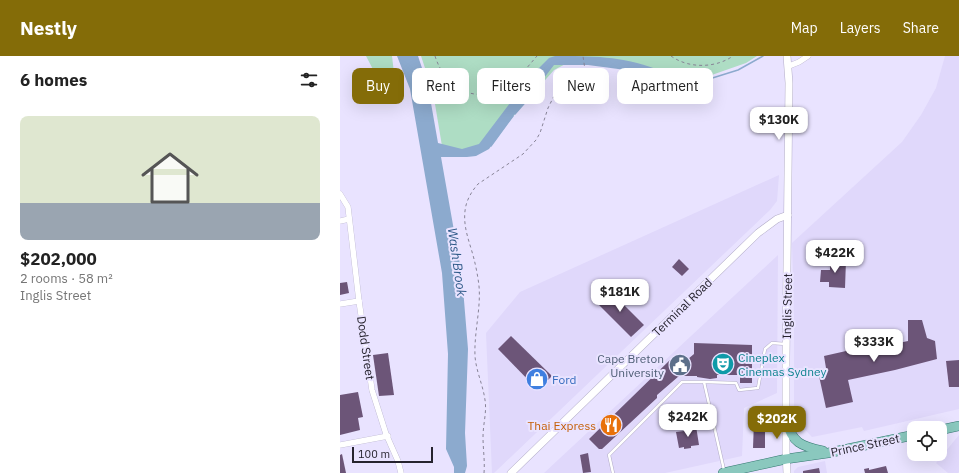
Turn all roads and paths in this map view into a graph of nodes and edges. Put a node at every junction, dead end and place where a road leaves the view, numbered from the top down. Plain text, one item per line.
1 (435, 56) edge
2 (537, 56) edge
3 (583, 56) edge
4 (671, 56) edge
5 (733, 56) edge
6 (787, 56) edge
7 (808, 56) edge
8 (789, 66) junction
9 (340, 194) edge
10 (788, 215) junction
11 (349, 219) junction
12 (340, 221) edge
13 (359, 301) junction
14 (340, 304) edge
15 (786, 344) junction
16 (704, 382) junction
17 (786, 420) junction
18 (959, 426) edge
19 (947, 429) edge
20 (388, 436) junction
21 (907, 436) edge
22 (340, 445) edge
23 (828, 453) junction
24 (786, 459) junction
25 (740, 471) edge
26 (401, 473) edge
27 (484, 473) edge
28 (511, 473) edge
29 (614, 473) edge
30 (724, 473) edge
31 (787, 473) edge

1 - 2 path
3 - 27 path
4 - 5 path
6 - 8 street, Inglis Street
7 - 8 street
8 - 10 street, Inglis Street
9 - 11 street, Dodd Street
10 - 15 street, Inglis Street
10 - 28 street, Terminal Road
11 - 12 street
11 - 13 street, Dodd Street
13 - 14 street
13 - 20 street, Dodd Street
15 - 16 lane
15 - 17 street, Inglis Street
16 - 29 lane
16 - 30 lane
17 - 23 main road
17 - 24 street, Inglis Street
18 - 19 main road
20 - 22 street
20 - 26 street, Dodd Street
21 - 23 main road, Prince Street
23 - 24 main road, Prince Street
24 - 25 main road, Prince Street
24 - 31 street, Inglis Street
25 - 30 main road, Prince Street

